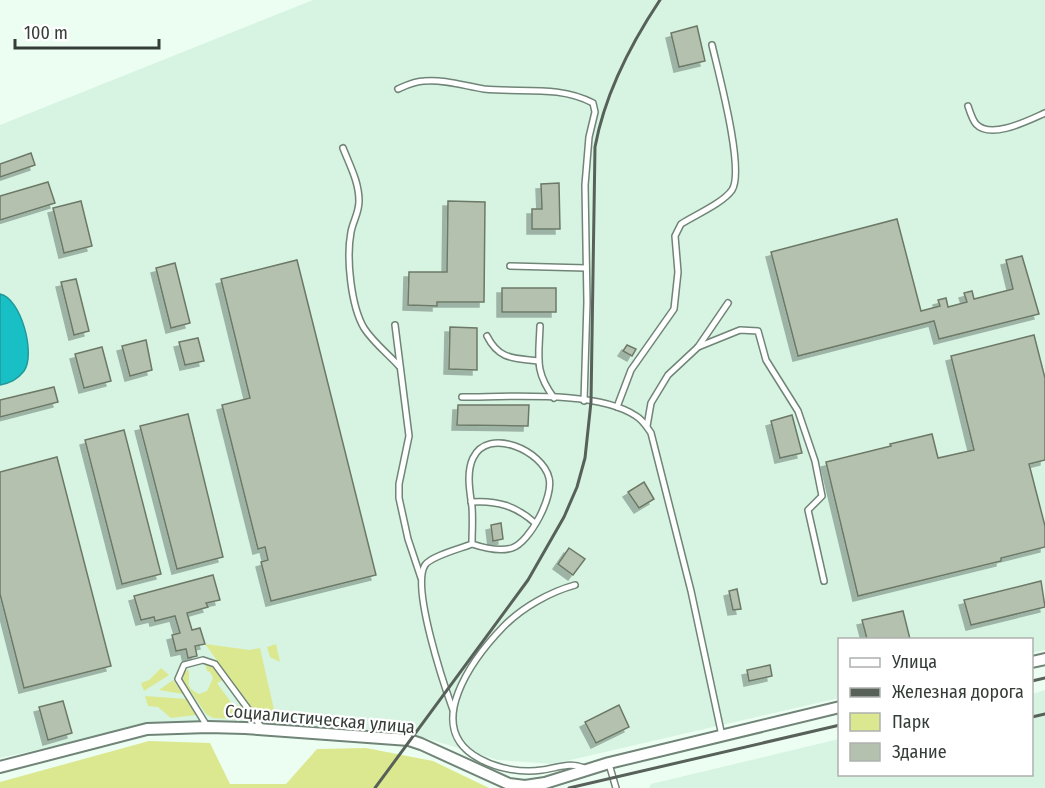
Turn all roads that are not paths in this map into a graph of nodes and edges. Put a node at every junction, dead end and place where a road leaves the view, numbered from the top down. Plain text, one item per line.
1 (712, 45) dead end
2 (398, 89) dead end
3 (968, 106) dead end
4 (1045, 113) edge
5 (343, 148) dead end
6 (510, 266) dead end
7 (586, 268) junction
8 (728, 303) dead end
9 (395, 325) dead end
10 (540, 326) dead end
11 (487, 336) dead end
12 (698, 347) junction
13 (538, 361) junction
14 (400, 367) junction
15 (462, 397) dead end
16 (554, 398) junction
17 (584, 400) junction
18 (617, 406) junction
19 (647, 426) junction
20 (471, 502) junction
21 (535, 523) junction
22 (472, 544) junction
23 (824, 581) dead end
24 (422, 582) junction
25 (574, 585) dead end
26 (838, 707) edge
27 (453, 710) junction
28 (208, 727) junction
29 (263, 729) junction
30 (722, 736) junction
31 (609, 763) junction
32 (0, 767) edge
33 (586, 769) junction
34 (616, 788) edge

1 - 18 lane
2 - 7 lane
3 - 4 lane
5 - 14 lane
6 - 7 lane
7 - 17 lane
8 - 12 lane
9 - 14 lane
10 - 13 lane
11 - 13 lane
12 - 19 lane
12 - 23 lane
13 - 16 lane
14 - 24 lane
15 - 16 lane
16 - 17 lane
17 - 18 lane
18 - 19 lane
19 - 30 lane
20 - 21 lane
20 - 21 lane
20 - 22 lane
21 - 22 lane
22 - 24 lane
24 - 27 lane
25 - 27 lane
26 - 30 street, Социалистическая улица
27 - 33 lane
28 - 29 street, Социалистическая улица
28 - 29 lane
28 - 32 street, Социалистическая улица
29 - 33 street, Социалистическая улица
30 - 31 street, Социалистическая улица
31 - 33 street, Социалистическая улица
31 - 34 lane

